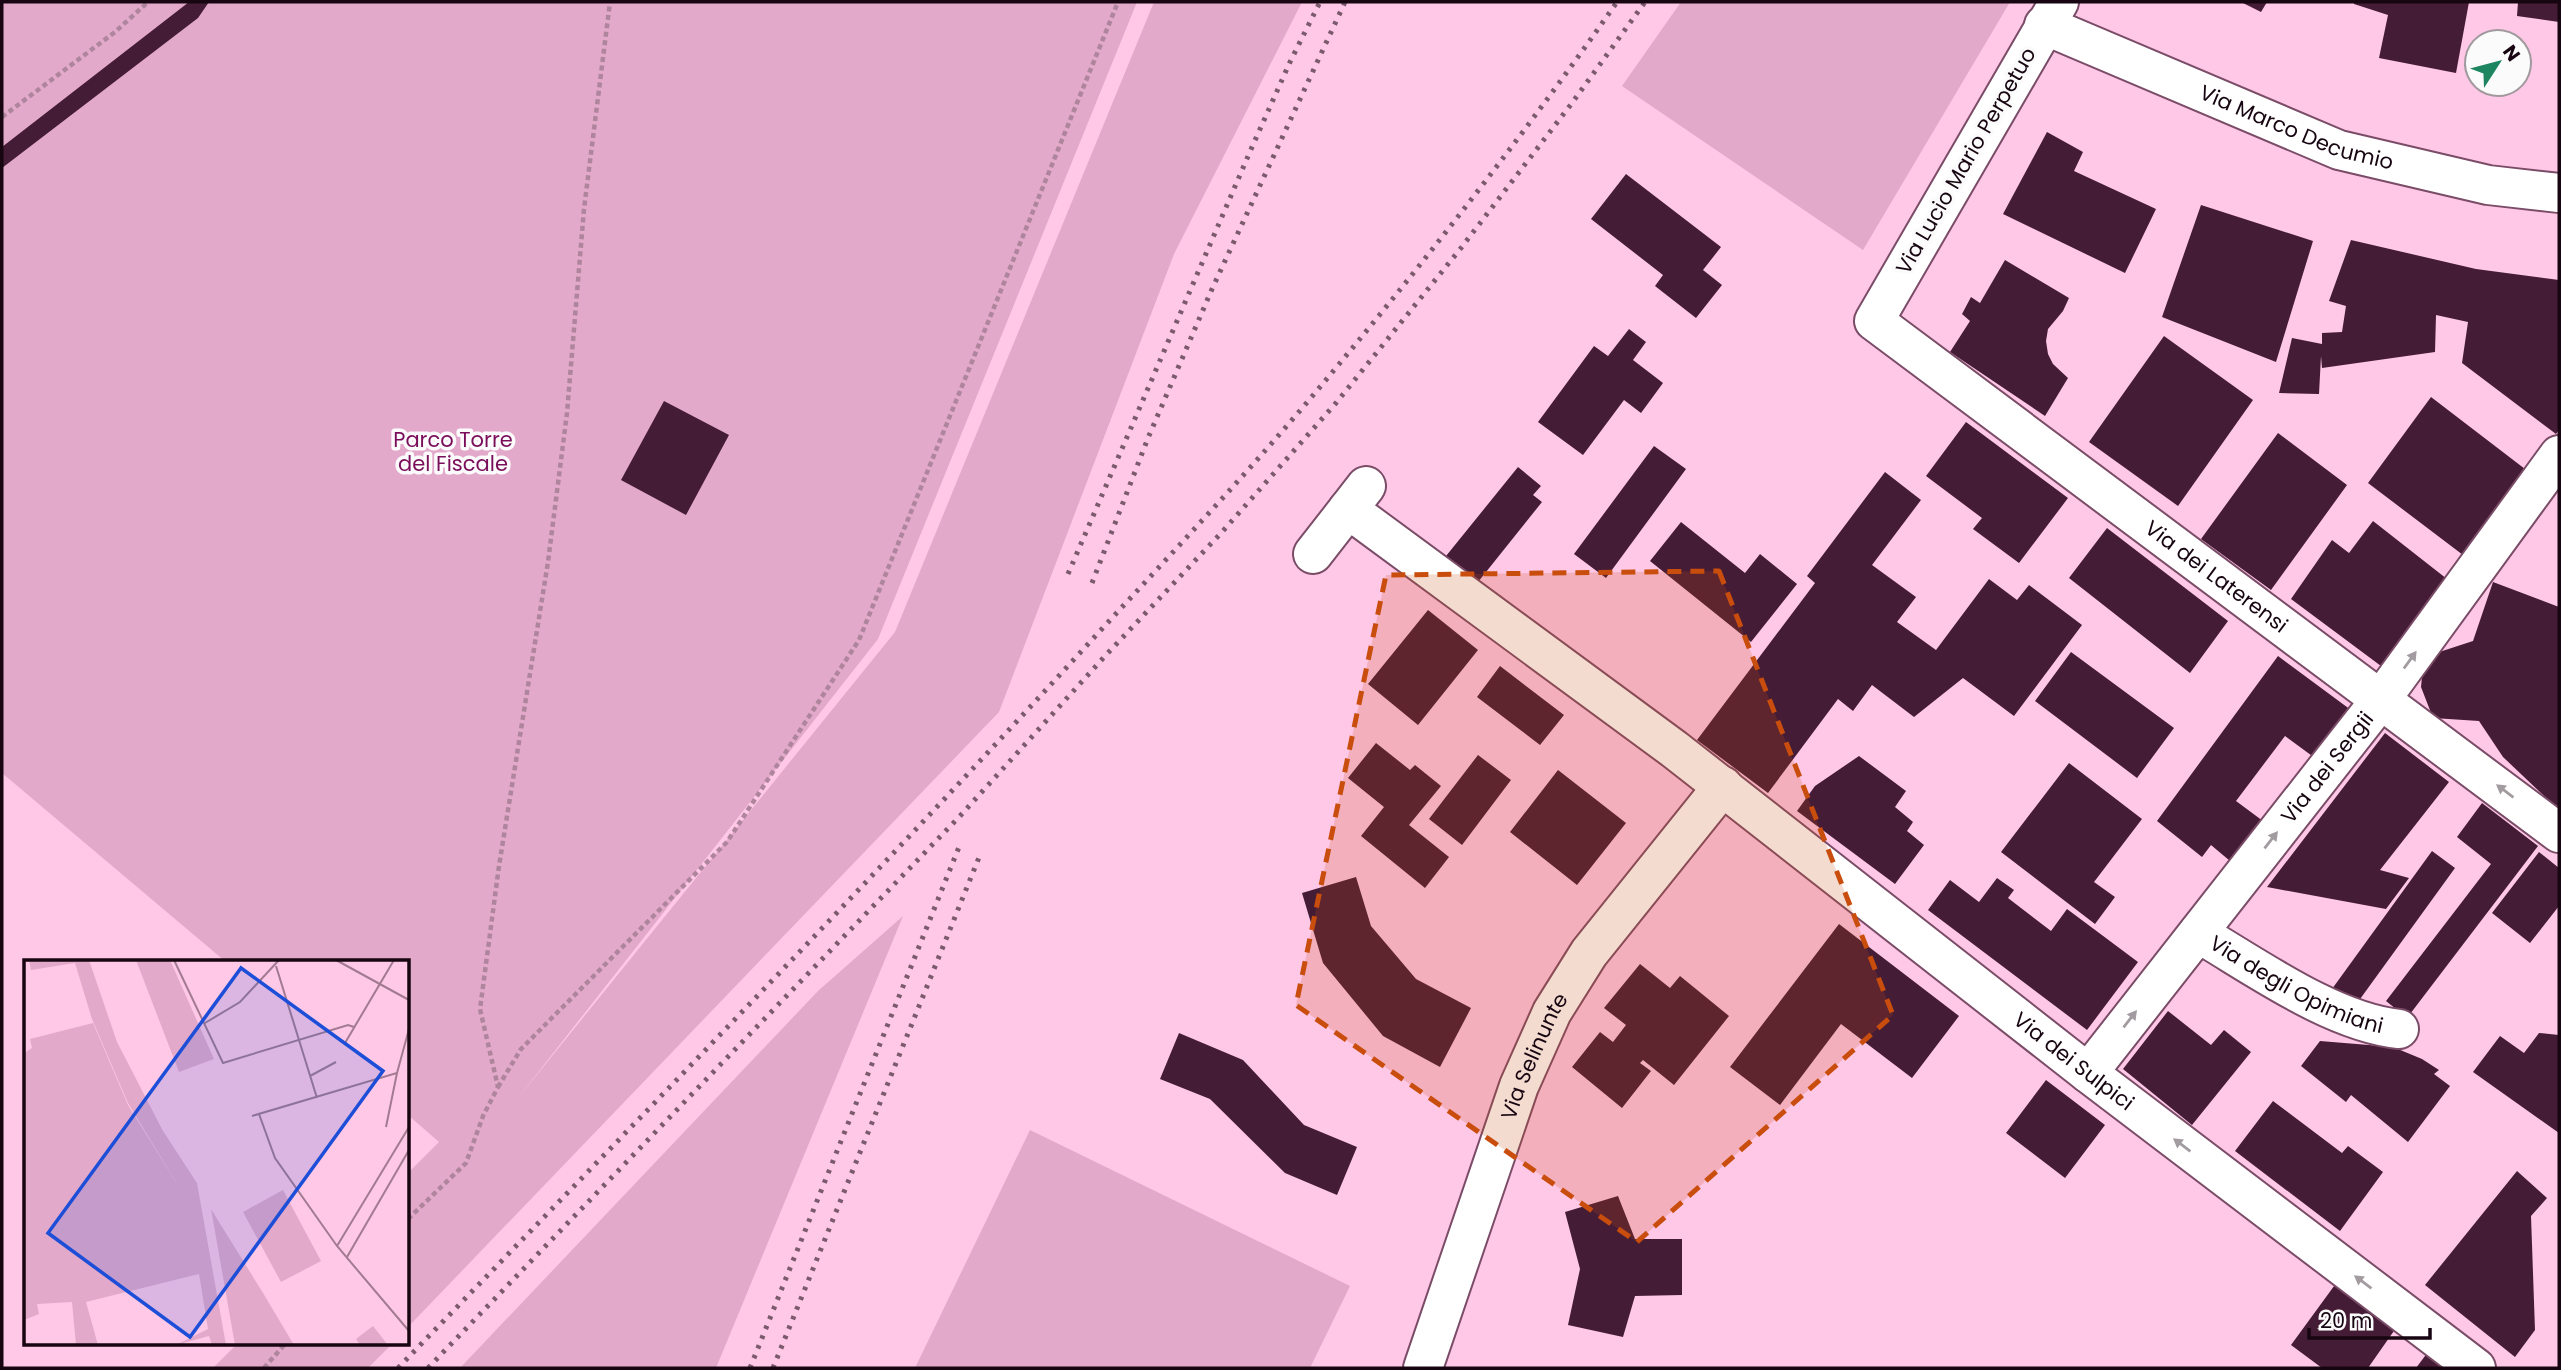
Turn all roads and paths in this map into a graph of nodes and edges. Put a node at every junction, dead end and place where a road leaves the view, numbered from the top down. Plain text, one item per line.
1 (148, 2) edge
2 (610, 2) edge
3 (1118, 2) edge
4 (2051, 13) edge
5 (2, 117) edge
6 (2559, 193) edge
7 (1874, 321) joint
8 (2559, 455) edge
9 (1313, 554) dead end
10 (2382, 698) junction
11 (1723, 786) junction
12 (2559, 832) edge
13 (2198, 933) junction
14 (2399, 1029) dead end
15 (2088, 1073) junction
16 (498, 1087) junction
17 (410, 1217) edge
18 (283, 1346) edge
19 (264, 1368) edge
20 (1423, 1368) edge
21 (2476, 1368) edge

1 - 5 path
2 - 16 path
3 - 16 path
4 - 6 street, Via Marco Decumio
4 - 7 street, Via Lucio Mario Perpetuo
7 - 10 street, Via dei Laterensi
10 -> 8 street, Via dei Sergii
9 - 11 street, Via dei Sulpici
12 -> 10 street, Via dei Laterensi
13 -> 10 street, Via dei Sergii
11 - 15 street, Via dei Sulpici
11 - 20 street, Via Selinunte
13 - 14 street, Via degli Opimiani
15 -> 13 street, Via dei Sergii
21 -> 15 street, Via dei Sulpici
16 - 17 path
18 - 19 path

